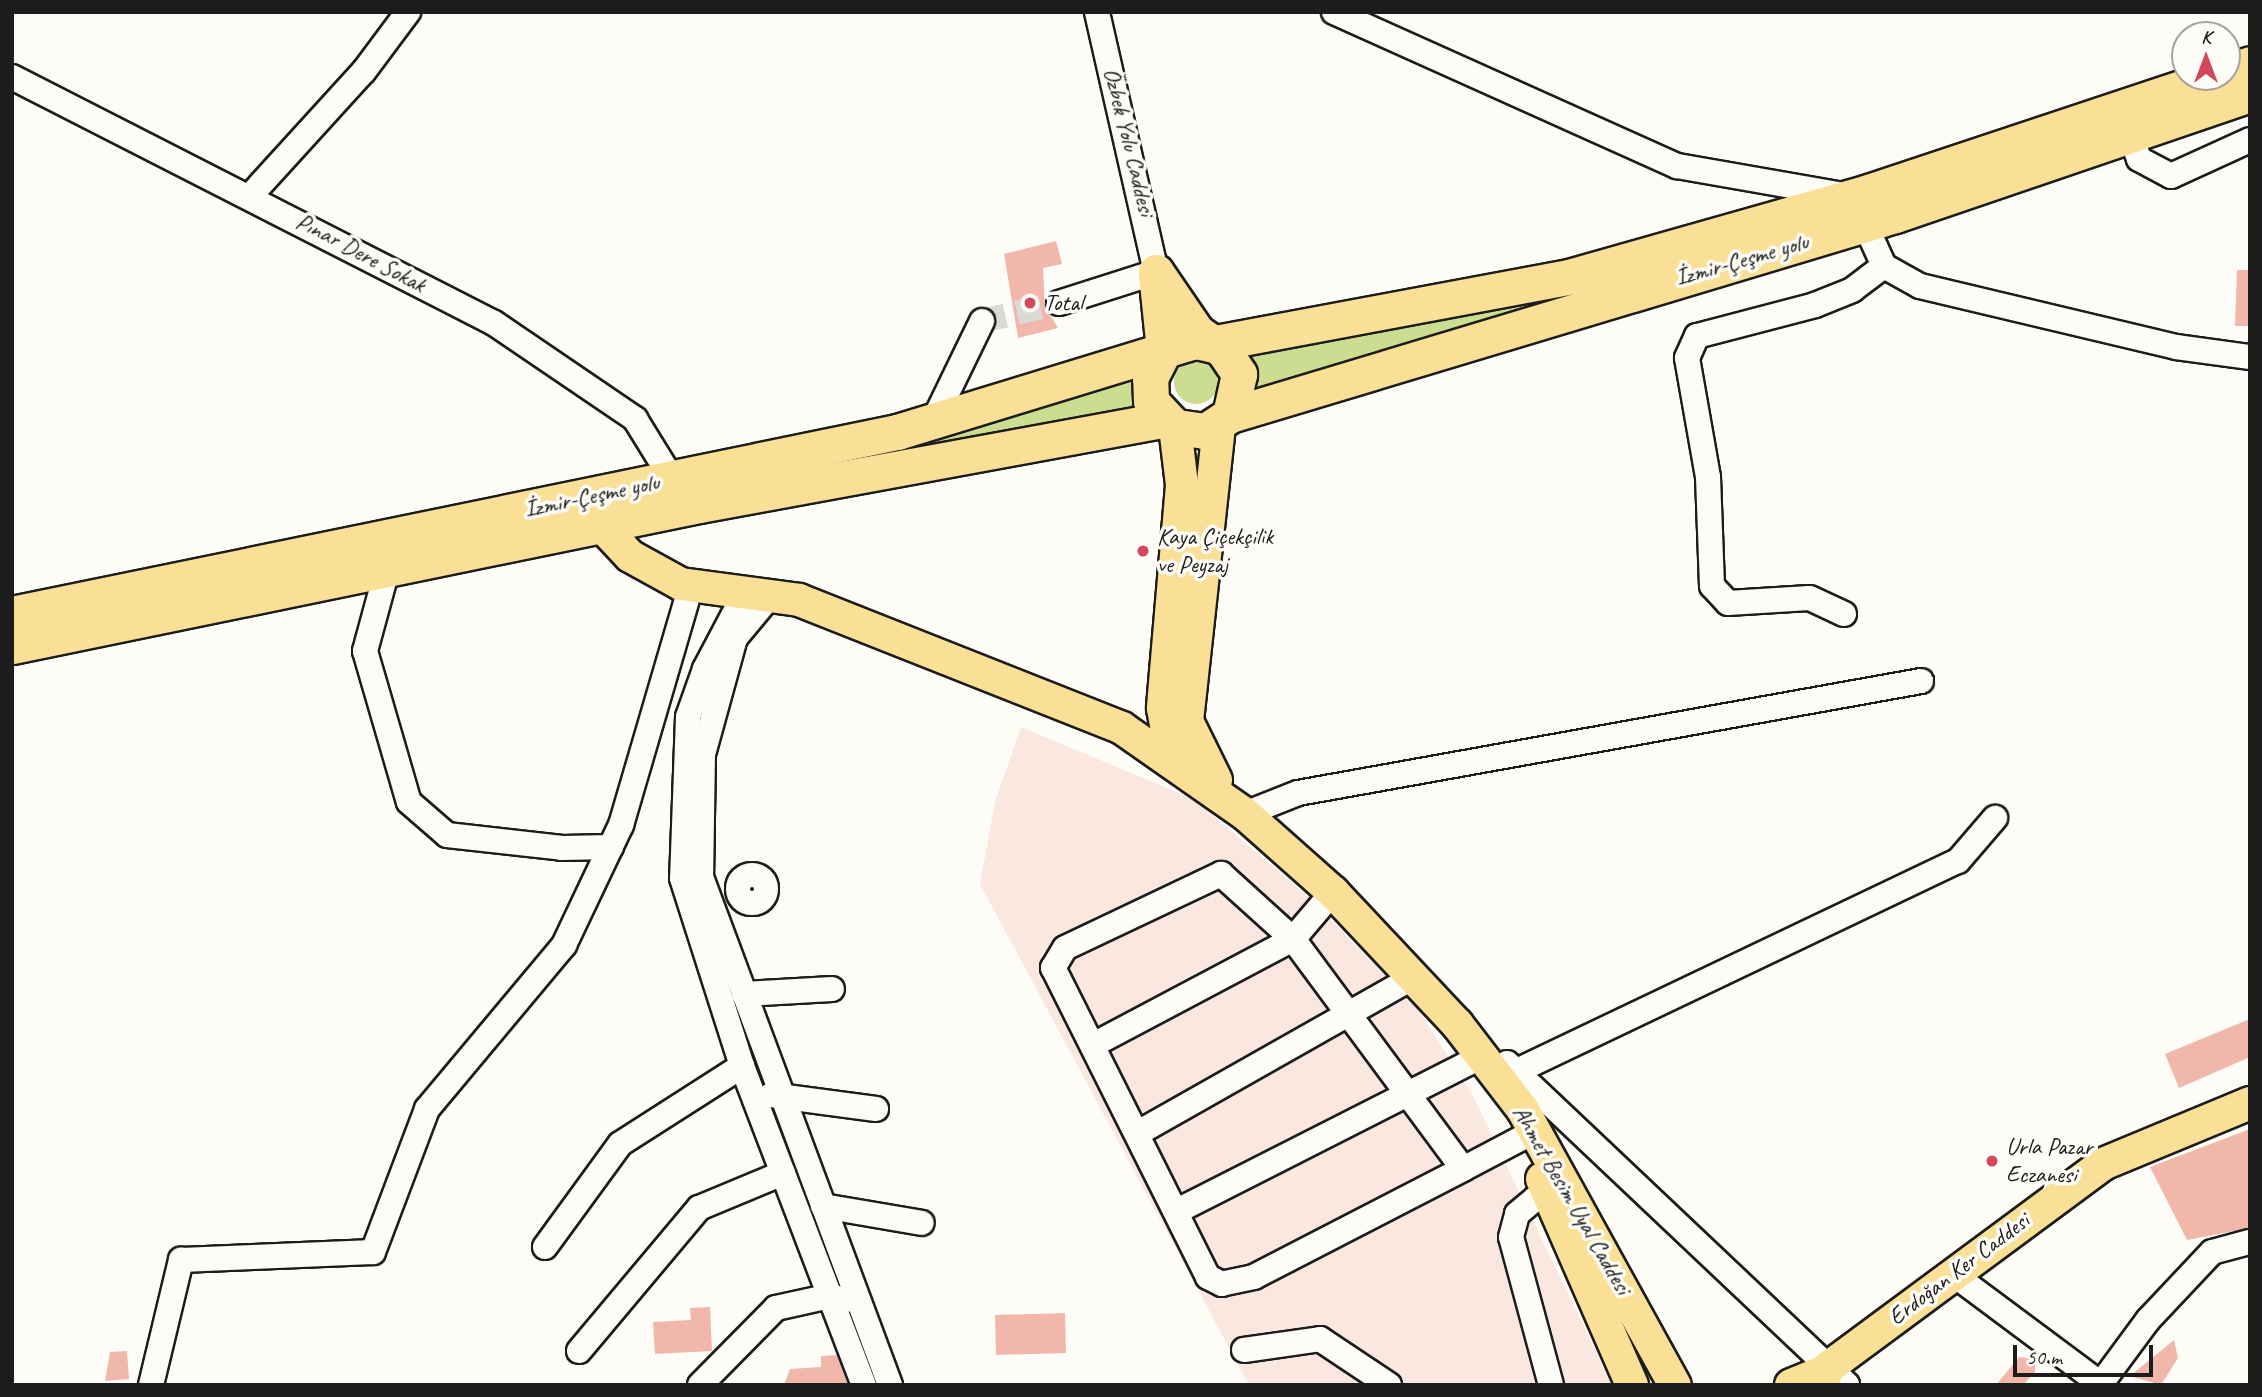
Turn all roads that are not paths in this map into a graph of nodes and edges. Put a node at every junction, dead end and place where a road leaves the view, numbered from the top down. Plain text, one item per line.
1 (408, 12) edge
2 (1097, 12) edge
3 (1334, 12) edge
4 (12, 77) edge
5 (2177, 91) edge
6 (2250, 94) edge
7 (2131, 136) junction
8 (2250, 141) edge
9 (251, 195) junction
10 (1858, 210) junction
11 (1884, 266) junction
12 (1156, 272) junction
13 (1059, 303) tunnel mouth
14 (982, 321) dead end
15 (1210, 344) junction
16 (1164, 349) junction
17 (2250, 356) edge
18 (934, 420) junction
19 (1225, 420) junction
20 (1169, 424) junction
21 (672, 479) junction
22 (601, 525) junction
23 (387, 570) junction
24 (691, 585) junction
25 (757, 595) junction
26 (12, 614) edge
27 (1844, 614) dead end
28 (12, 646) edge
29 (1922, 681) dead end
30 (1235, 807) junction
31 (1995, 818) dead end
32 (611, 847) junction
33 (701, 877) junction
34 (738, 887) dead end
35 (1333, 892) junction
36 (1293, 939) junction
37 (1414, 977) junction
38 (832, 989) dead end
39 (744, 994) junction
40 (1350, 1017) junction
41 (1457, 1024) junction
42 (1093, 1045) junction
43 (1476, 1059) junction
44 (742, 1066) junction
45 (1517, 1071) junction
46 (753, 1094) junction
47 (1413, 1094) junction
48 (782, 1097) junction
49 (2250, 1103) edge
50 (876, 1109) dead end
51 (1138, 1133) junction
52 (1520, 1139) junction
53 (1463, 1169) junction
54 (783, 1173) junction
55 (1552, 1197) junction
56 (823, 1206) junction
57 (1180, 1210) junction
58 (922, 1223) dead end
59 (2250, 1242) edge
60 (545, 1247) dead end
61 (1953, 1274) junction
62 (830, 1296) junction
63 (860, 1303) junction
64 (1244, 1350) dead end
65 (579, 1351) dead end
66 (1830, 1377) edge
67 (2101, 1384) edge
68 (151, 1385) edge
69 (700, 1385) edge
70 (864, 1385) edge
71 (890, 1385) edge
72 (1389, 1385) edge
73 (1551, 1385) edge
74 (1632, 1385) edge
75 (1675, 1385) edge
76 (1791, 1385) edge

1 - 9 street
2 - 12 street, Özbek Yolu Caddesi
3 - 10 street
4 - 9 street, Pınar Dere Sokak
5 - 10 highway, İzmir-Çeşme yolu
6 - 7 highway, İzmir-Çeşme yolu
7 - 8 street
7 - 10 highway, İzmir-Çeşme yolu
9 - 21 street, Pınar Dere Sokak
10 - 11 street
10 - 15 highway, İzmir-Çeşme yolu
10 - 19 highway, İzmir-Çeşme yolu
11 - 17 street
11 - 27 street
12 - 13 street
12 - 15 highway
12 - 16 highway
14 - 18 street
15 - 16 highway
15 - 19 highway
16 - 18 highway, İzmir-Çeşme yolu
16 - 20 highway
18 - 21 highway, İzmir-Çeşme yolu
19 - 20 highway
19 - 30 main road
20 - 22 highway, İzmir-Çeşme yolu
20 - 30 main road
21 - 26 highway, İzmir-Çeşme yolu
22 - 23 highway, İzmir-Çeşme yolu
22 - 24 main road
23 - 28 highway, İzmir-Çeşme yolu
23 - 32 street
24 - 25 main road
24 - 32 street
25 - 30 main road
25 - 33 street
25 - 44 street
29 - 30 street
30 - 35 main road, Ahmet Besim Uyal Caddesi
31 - 45 street
32 - 68 street
33 - 34 street
33 - 39 street
35 - 36 street
35 - 37 main road, Ahmet Besim Uyal Caddesi
36 - 40 street
36 - 42 street
36 - 42 street
37 - 40 street
37 - 41 main road, Ahmet Besim Uyal Caddesi
38 - 39 street
39 - 48 street
40 - 47 street
40 - 51 street
41 - 43 main road, Ahmet Besim Uyal Caddesi
41 - 45 street
41 - 75 main road, Ahmet Besim Uyal Caddesi
42 - 51 street
43 - 47 street
43 - 52 main road, Ahmet Besim Uyal Caddesi
44 - 46 street
44 - 60 street
45 - 66 street
46 - 48 street
46 - 54 street
47 - 53 street
47 - 57 street
48 - 50 street
48 - 56 street
49 - 61 main road, Erdoğan Ker Caddesi
51 - 57 street
52 - 53 street
52 - 55 main road, Ahmet Besim Uyal Caddesi
53 - 57 street
54 - 62 street
54 - 65 street
55 - 73 street
55 - 74 main road, Ahmet Besim Uyal Caddesi
56 - 58 street
56 - 63 street
59 - 67 street
61 - 66 main road, Erdoğan Ker Caddesi
61 - 67 street
62 - 63 street
62 - 69 street
62 - 70 street
63 - 71 street
64 - 72 street
66 - 76 main road, Erdoğan Ker Caddesi

